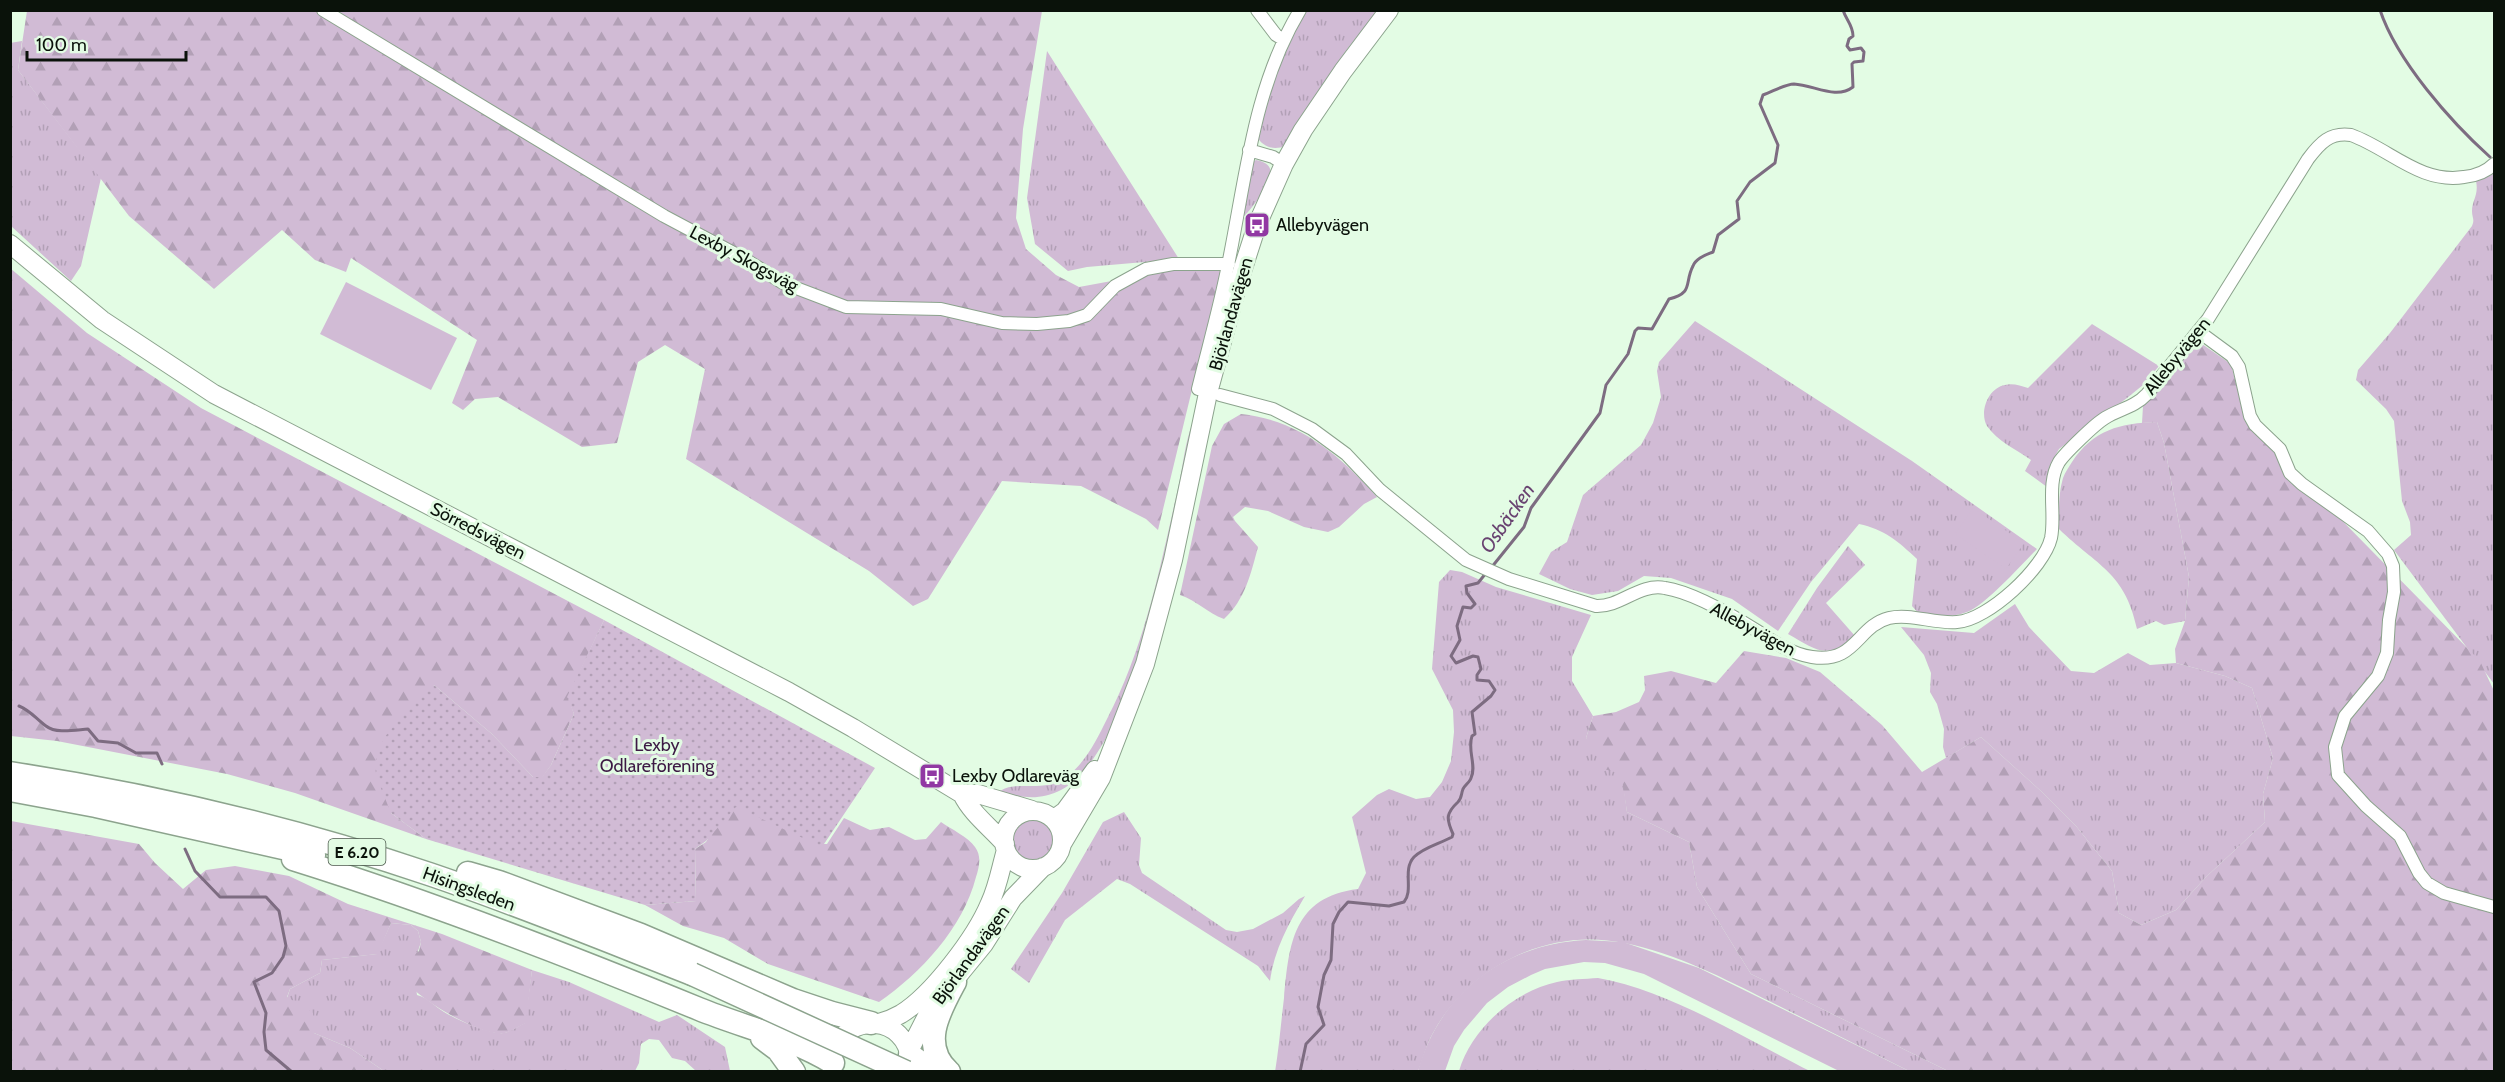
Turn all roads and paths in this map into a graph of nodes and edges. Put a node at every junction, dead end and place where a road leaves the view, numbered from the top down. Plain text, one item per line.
1 (323, 10) edge
2 (1257, 10) edge
3 (1300, 10) edge
4 (1389, 10) edge
5 (1284, 40) junction
6 (1249, 150) junction
7 (2494, 164) edge
8 (1289, 166) junction
9 (10, 244) edge
10 (1229, 264) junction
11 (2198, 331) junction
12 (1209, 392) junction
13 (1111, 749) junction
14 (10, 773) edge
15 (10, 790) edge
16 (962, 794) junction
17 (1032, 810) junction
18 (1054, 819) junction
19 (192, 826) junction
20 (1062, 844) junction
21 (1005, 847) junction
22 (380, 859) junction
23 (1043, 867) junction
24 (2494, 907) edge
25 (688, 980) junction
26 (955, 982) junction
27 (875, 1023) junction
28 (752, 1030) junction
29 (909, 1062) edge
30 (833, 1068) edge
31 (794, 1071) edge
32 (870, 1071) edge
33 (934, 1071) edge
34 (949, 1071) edge

1 - 10 street, Lexby Skogsväg
2 - 5 street
3 - 5 street
4 - 8 street, Björlandavägen
5 - 6 street
6 - 8 street
6 - 10 street
7 - 11 street, Allebyvägen
8 - 12 street, Björlandavägen
9 - 16 street, Sörredsvägen
10 - 12 street, Björlandavägen
11 - 12 street, Allebyvägen
11 - 24 street
12 - 13 street, Björlandavägen
13 - 18 street, Björlandavägen
13 - 20 street, Björlandavägen
14 - 22 highway, Hisingsleden / E 6.20
15 - 19 highway, Hisingsleden / E 6.20
16 - 17 street, Sörredsvägen
16 - 21 street, Sörredsvägen
17 - 18 street
17 - 21 street
18 - 20 street
19 - 25 highway, Hisingsleden / E 6.20
19 - 28 highway
20 - 23 street
21 - 23 street
21 - 27 street, Björlandavägen
22 - 25 highway, Hisingsleden / E 6.20
22 - 27 highway
23 - 26 street, Björlandavägen
25 - 29 highway, Hisingsleden / E 6.20, bridge
25 - 32 highway, Hisingsleden / E 6.20
26 - 29 street, Björlandavägen
26 - 34 highway
27 - 29 street
27 - 30 street, Björlandavägen
28 - 30 highway
28 - 31 highway
29 - 33 highway, Hisingsleden

